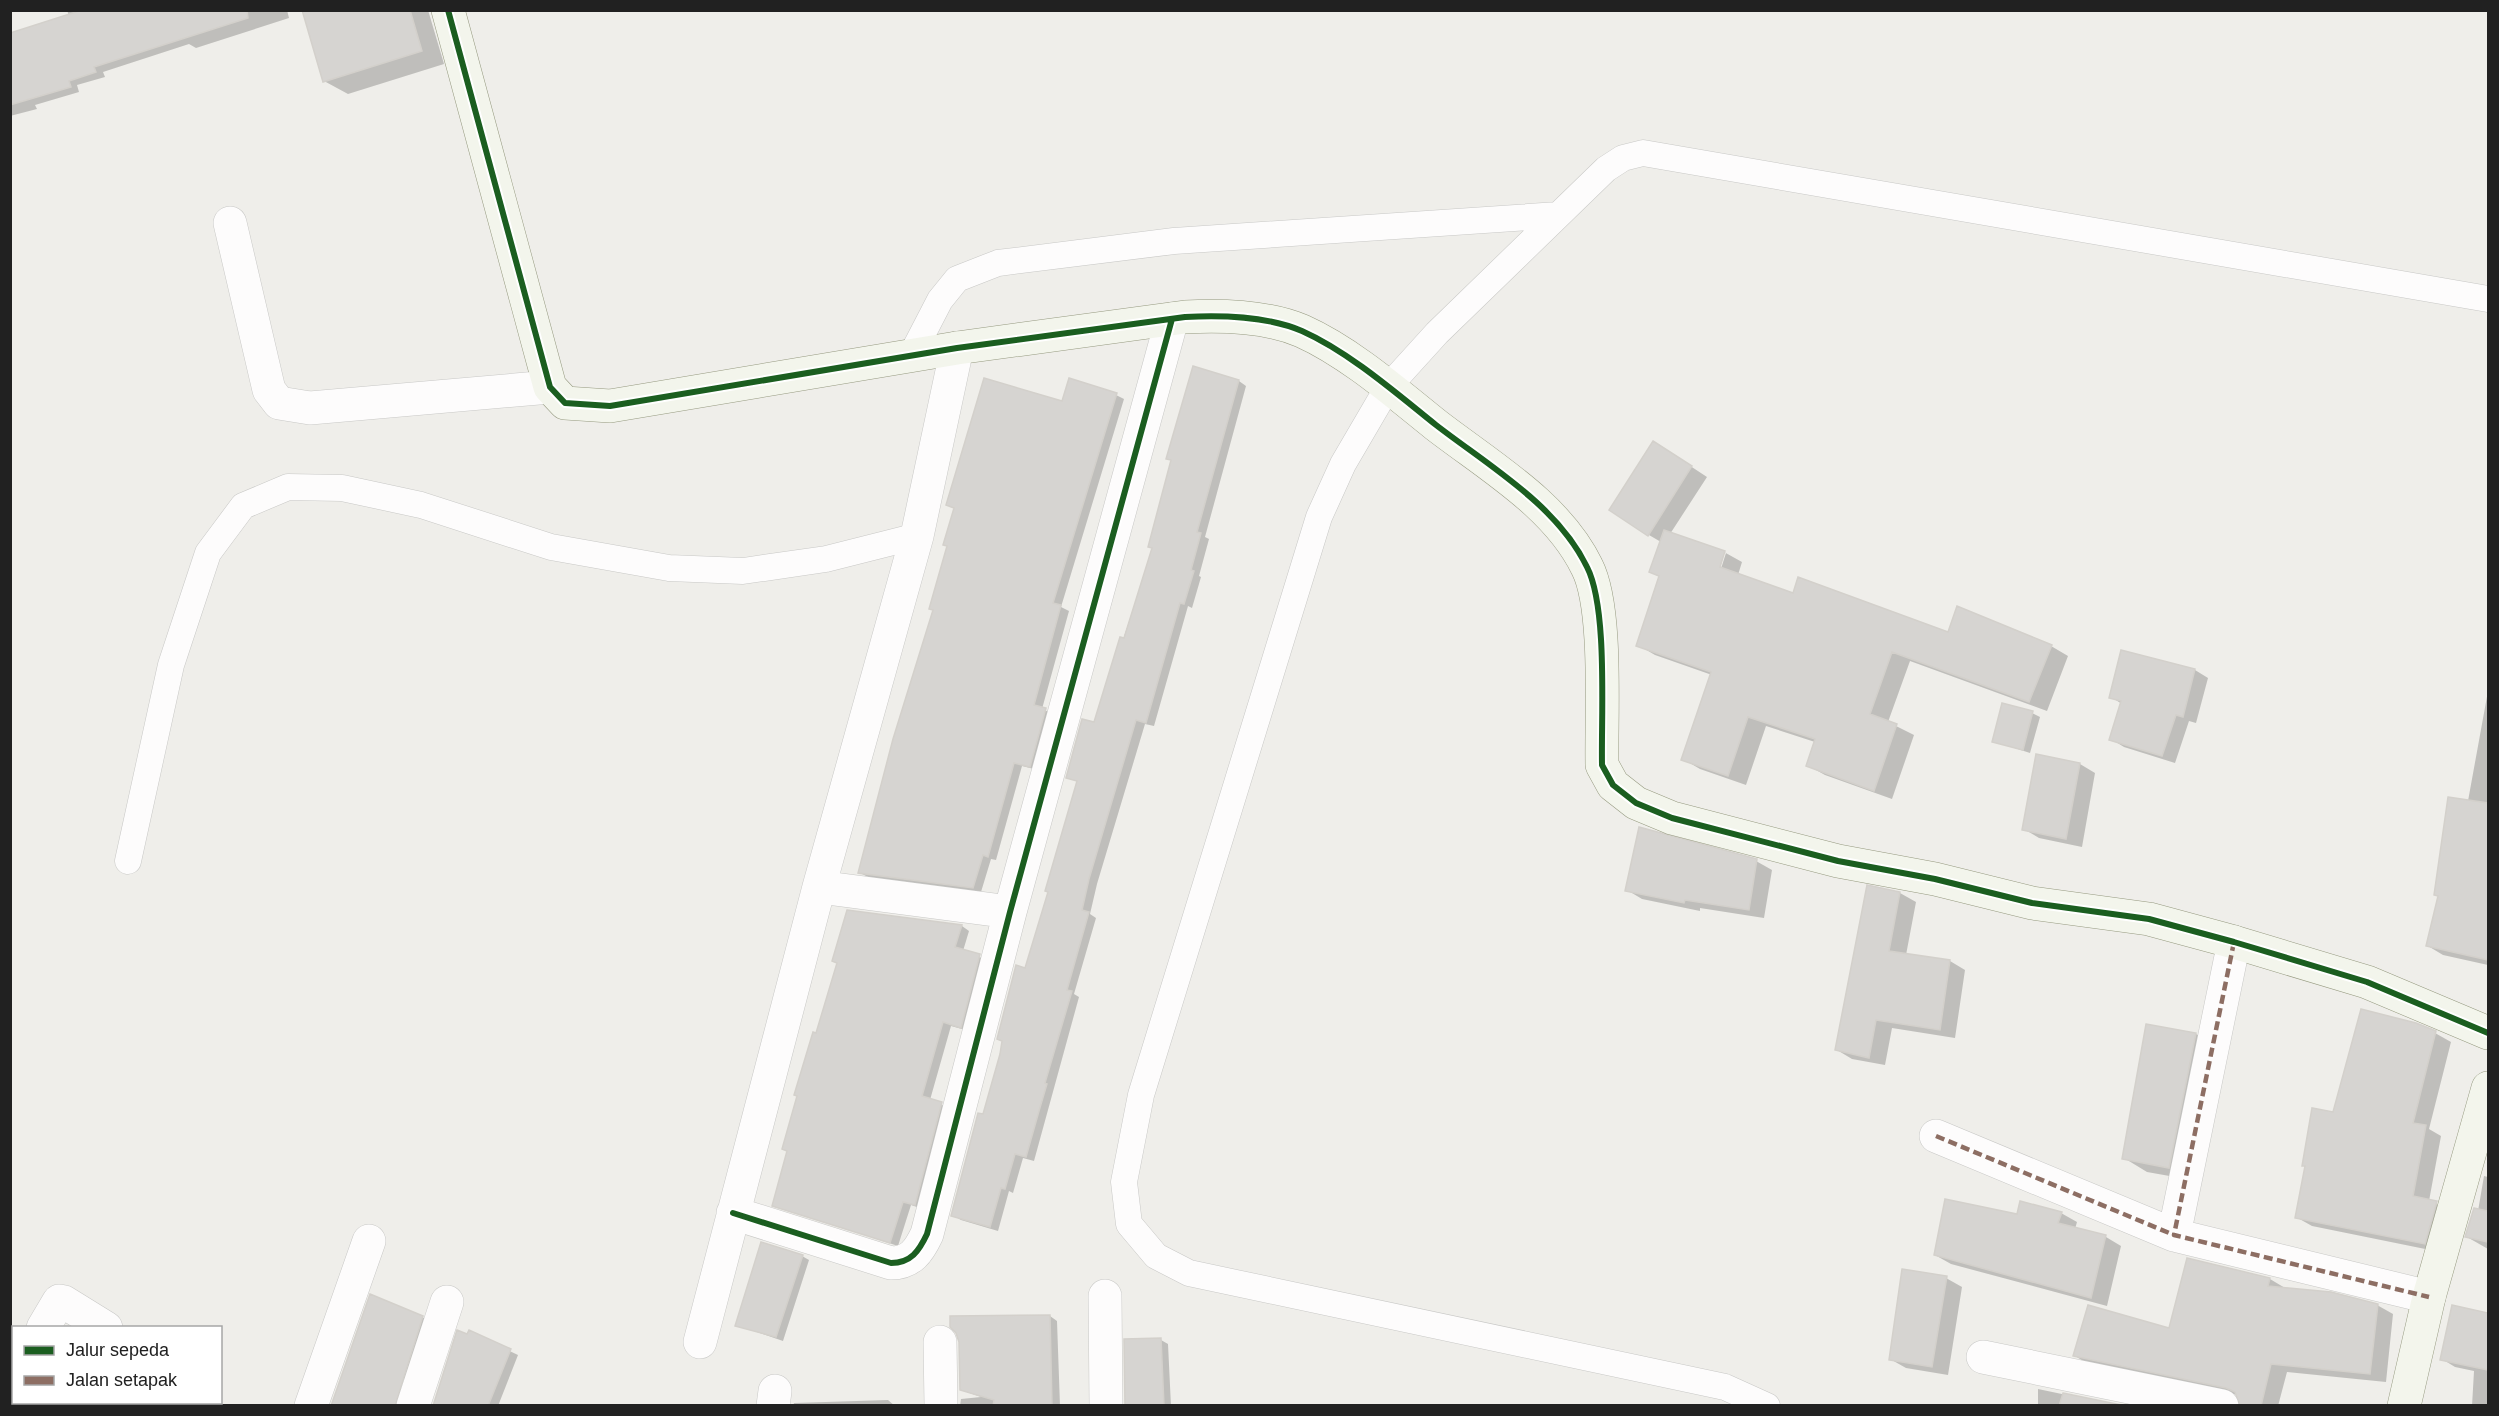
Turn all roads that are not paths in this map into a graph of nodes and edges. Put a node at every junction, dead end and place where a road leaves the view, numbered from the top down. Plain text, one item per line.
1 (448, 10) edge
2 (1558, 215) junction
3 (230, 223) dead end
4 (2488, 299) edge
5 (1172, 319) junction
6 (957, 348) junction
7 (911, 356) junction
8 (550, 387) junction
9 (1388, 387) junction
10 (917, 536) junction
11 (128, 861) dead end
12 (819, 887) junction
13 (1010, 912) junction
14 (2234, 942) junction
15 (2488, 1033) edge
16 (2488, 1088) edge
17 (1936, 1137) dead end
18 (733, 1213) junction
19 (2174, 1235) junction
20 (369, 1241) dead end
21 (1105, 1296) dead end
22 (2429, 1297) junction
23 (447, 1302) dead end
24 (44, 1326) edge
25 (103, 1326) edge
26 (700, 1342) dead end
27 (940, 1342) dead end
28 (1983, 1357) dead end
29 (311, 1406) edge
30 (413, 1406) edge
31 (941, 1406) edge
32 (1106, 1406) edge
33 (1767, 1406) edge
34 (2222, 1406) edge
35 (2404, 1406) edge

1 - 8 street
2 - 4 lane
2 - 7 lane
2 - 9 lane
3 - 8 street
5 - 6 street
5 - 9 street
5 - 13 street
6 - 7 street
6 - 10 street
7 - 8 street
9 - 14 street
9 - 33 lane
10 - 11 lane
10 - 12 street
12 - 13 street
12 - 18 street
13 - 18 street
14 - 15 street
14 - 19 street
16 - 22 street
17 - 19 street
18 - 26 street
19 - 22 street
20 - 29 street
21 - 32 street
22 - 35 street
23 - 30 street
24 - 25 street
27 - 31 street
28 - 34 street

